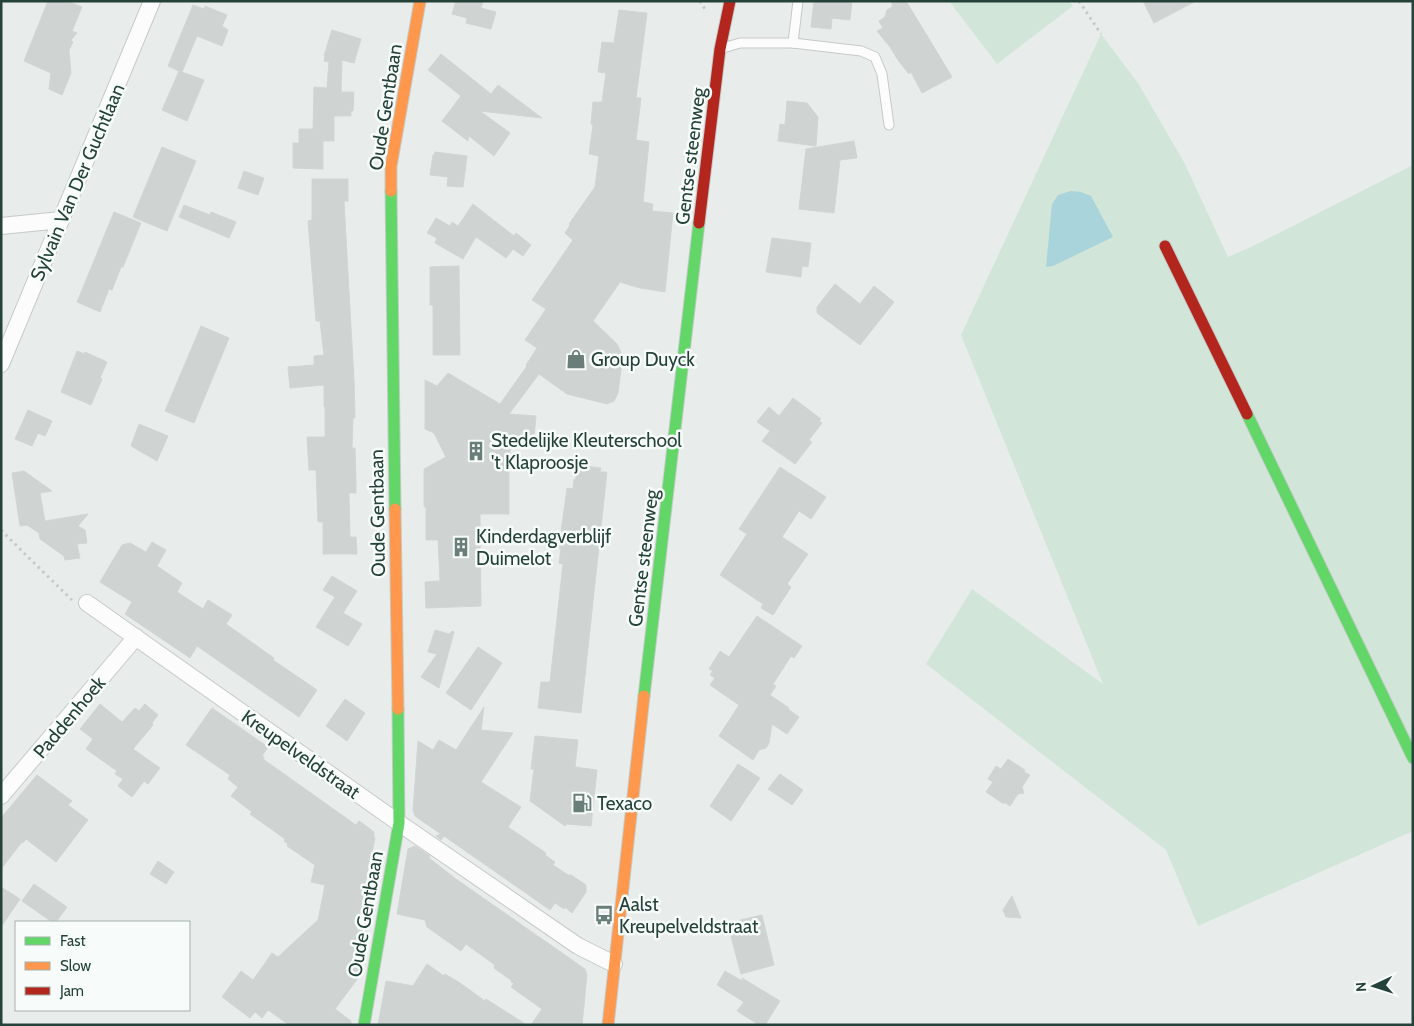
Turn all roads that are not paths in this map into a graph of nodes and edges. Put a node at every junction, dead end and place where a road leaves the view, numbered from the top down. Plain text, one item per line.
1 (152, 1) edge
2 (420, 1) edge
3 (730, 1) edge
4 (798, 1) edge
5 (716, 10) dead end
6 (722, 36) junction
7 (793, 43) junction
8 (720, 49) junction
9 (889, 125) dead end
10 (61, 220) junction
11 (1, 226) edge
12 (1165, 246) dead end
13 (1, 364) edge
14 (87, 604) road end
15 (136, 637) junction
16 (1413, 758) edge
17 (1, 796) edge
18 (398, 823) junction
19 (614, 964) junction
20 (364, 1025) edge
21 (608, 1025) edge

1 - 10 street, Sylvain Van Der Guchtlaan
2 - 18 street, Oude Gentbaan
3 - 6 street, Gentse steenweg
4 - 7 lane
5 - 6 street, Gentse steenweg
6 - 8 street, Gentse steenweg
7 - 8 lane
7 - 9 lane
8 - 19 street, Gentse steenweg
10 - 11 street
10 - 13 street, Sylvain Van Der Guchtlaan
12 - 16 street
14 - 15 street, Kreupelveldstraat
15 - 17 street, Paddenhoek
15 - 18 street, Kreupelveldstraat
18 - 19 street, Kreupelveldstraat
18 - 20 street, Oude Gentbaan
19 - 21 street, Gentse steenweg

